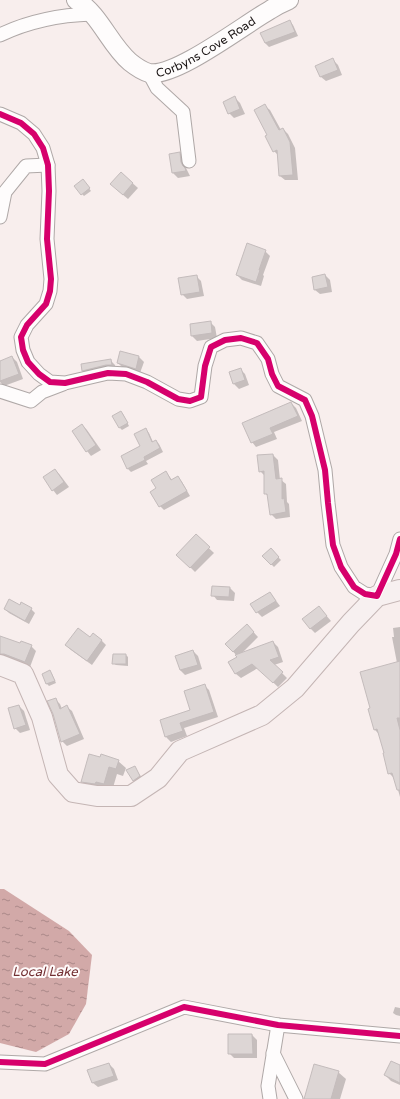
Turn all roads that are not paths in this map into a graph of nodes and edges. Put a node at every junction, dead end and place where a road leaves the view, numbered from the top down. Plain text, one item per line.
1 (76, 0) edge
2 (289, 0) edge
3 (92, 14) junction
4 (0, 35) edge
5 (149, 73) junction
6 (0, 114) edge
7 (189, 161) dead end
8 (48, 165) junction
9 (0, 217) edge
10 (65, 384) junction
11 (0, 391) edge
12 (400, 539) edge
13 (400, 590) edge
14 (377, 596) junction
15 (0, 665) edge
16 (278, 1026) junction
17 (400, 1036) edge
18 (274, 1053) junction
19 (0, 1062) edge
20 (270, 1099) edge
21 (296, 1099) edge

1 - 3 main road, Corbyns Cove Road
2 - 5 main road, Corbyns Cove Road
3 - 4 street
3 - 5 main road, Corbyns Cove Road
5 - 7 street
6 - 8 street
8 - 9 street
8 - 10 street
10 - 11 street
10 - 14 street
12 - 14 street
13 - 14 main road
14 - 15 main road
16 - 17 street
16 - 18 street
16 - 19 street
18 - 20 street
18 - 21 street

